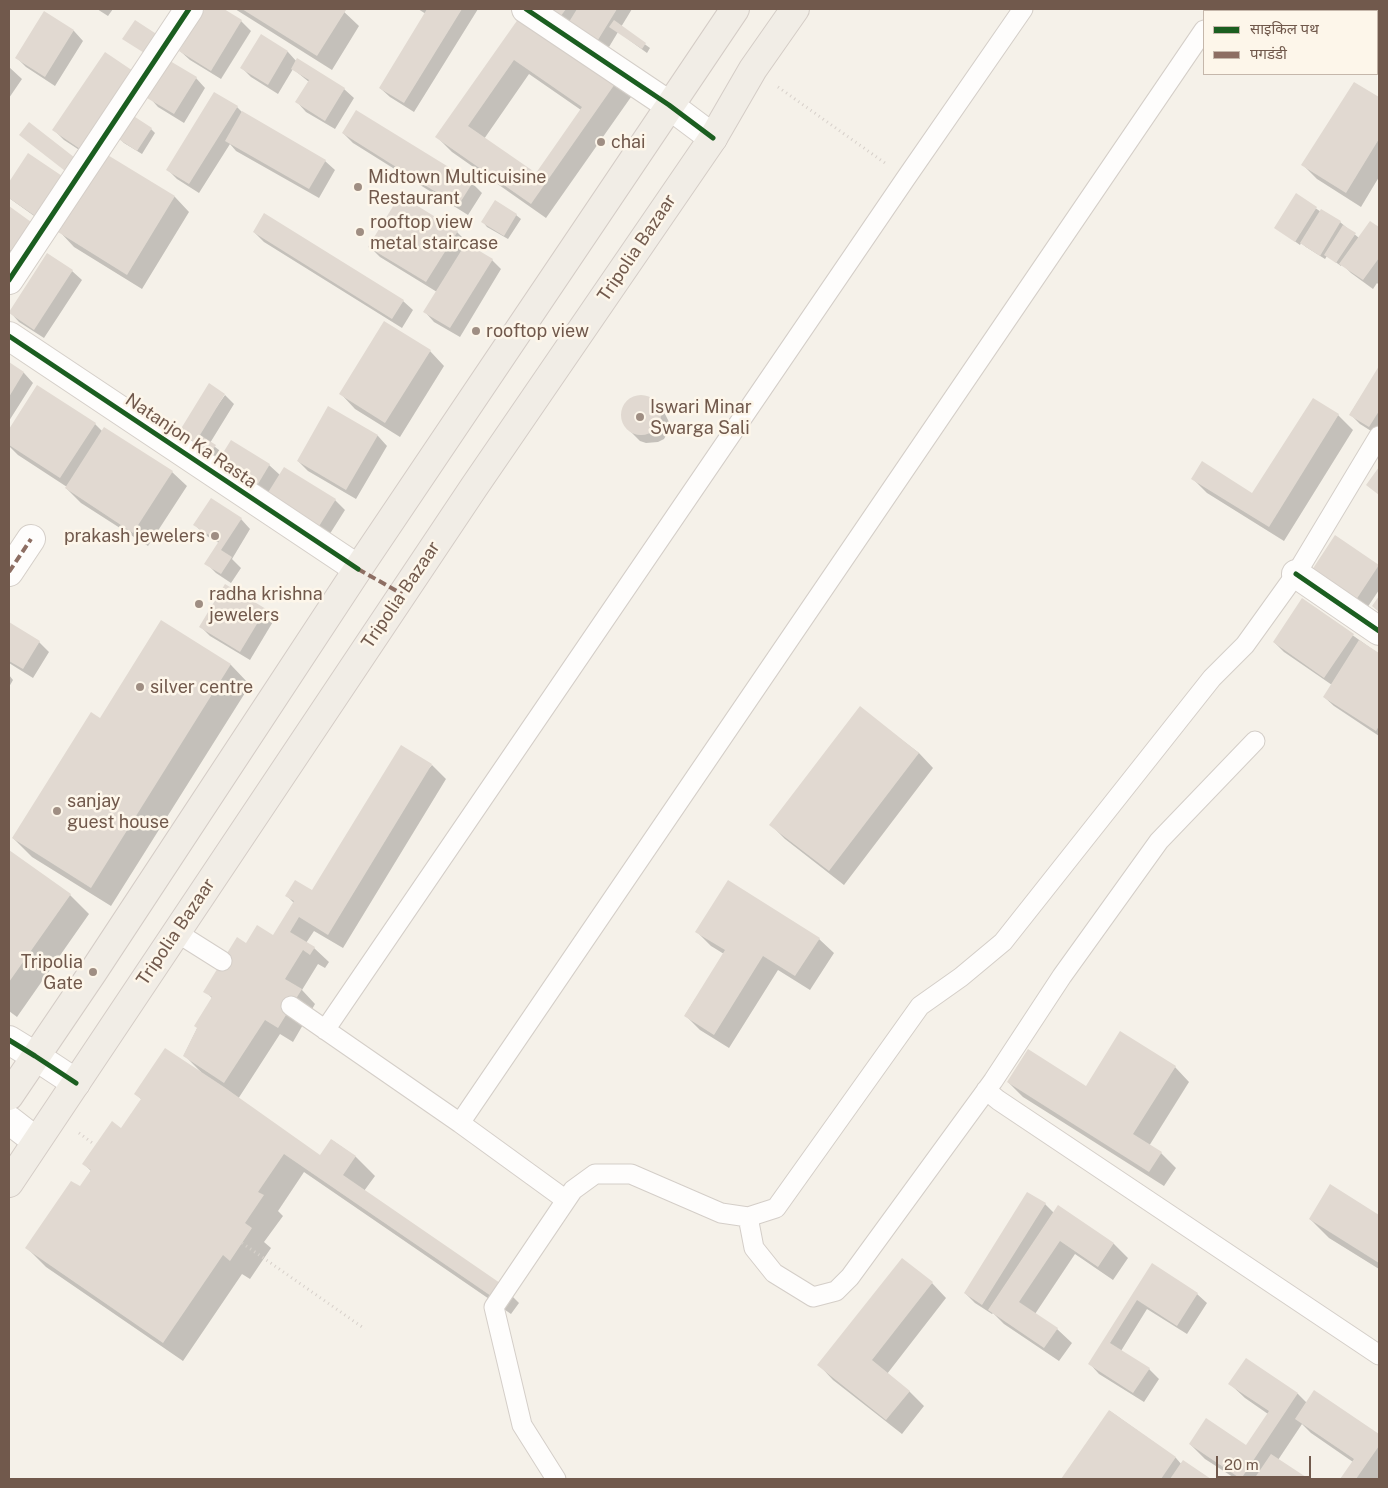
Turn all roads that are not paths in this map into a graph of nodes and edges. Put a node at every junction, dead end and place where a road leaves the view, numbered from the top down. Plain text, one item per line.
1 (189, 9) edge
2 (526, 9) edge
3 (735, 9) edge
4 (795, 9) edge
5 (1023, 9) edge
6 (1203, 31) edge
7 (669, 105) junction
8 (713, 138) junction
9 (9, 280) edge
10 (9, 336) edge
11 (1379, 436) edge
12 (31, 539) dead end
13 (358, 569) junction
14 (9, 572) edge
15 (1296, 574) junction
16 (1379, 631) edge
17 (1255, 741) dead end
18 (176, 932) junction
19 (222, 961) dead end
20 (291, 1006) dead end
21 (325, 1030) junction
22 (9, 1040) edge
23 (35, 1056) junction
24 (76, 1083) junction
25 (986, 1090) junction
26 (9, 1096) edge
27 (9, 1120) edge
28 (460, 1123) junction
29 (36, 1141) junction
30 (9, 1183) edge
31 (566, 1200) junction
32 (748, 1217) junction
33 (1379, 1355) edge
34 (556, 1479) edge

1 - 9 street
2 - 7 street
3 - 7 main road
4 - 8 main road, Tripolia Bazaar
5 - 21 lane
6 - 28 lane
7 - 8 street
7 - 13 main road
8 - 18 main road, Tripolia Bazaar
10 - 13 street, Natanjon Ka Rasta
11 - 15 lane
12 - 14 street
13 - 23 main road
15 - 16 street
15 - 32 lane
17 - 25 lane
18 - 19 lane
18 - 24 main road, Tripolia Bazaar
20 - 21 lane
21 - 28 lane
22 - 23 street
23 - 24 street
23 - 26 main road
24 - 29 main road, Tripolia Bazaar
25 - 32 lane
25 - 33 lane
27 - 29 street
28 - 31 lane
29 - 30 main road, Tripolia Bazaar
31 - 32 lane
31 - 34 lane

